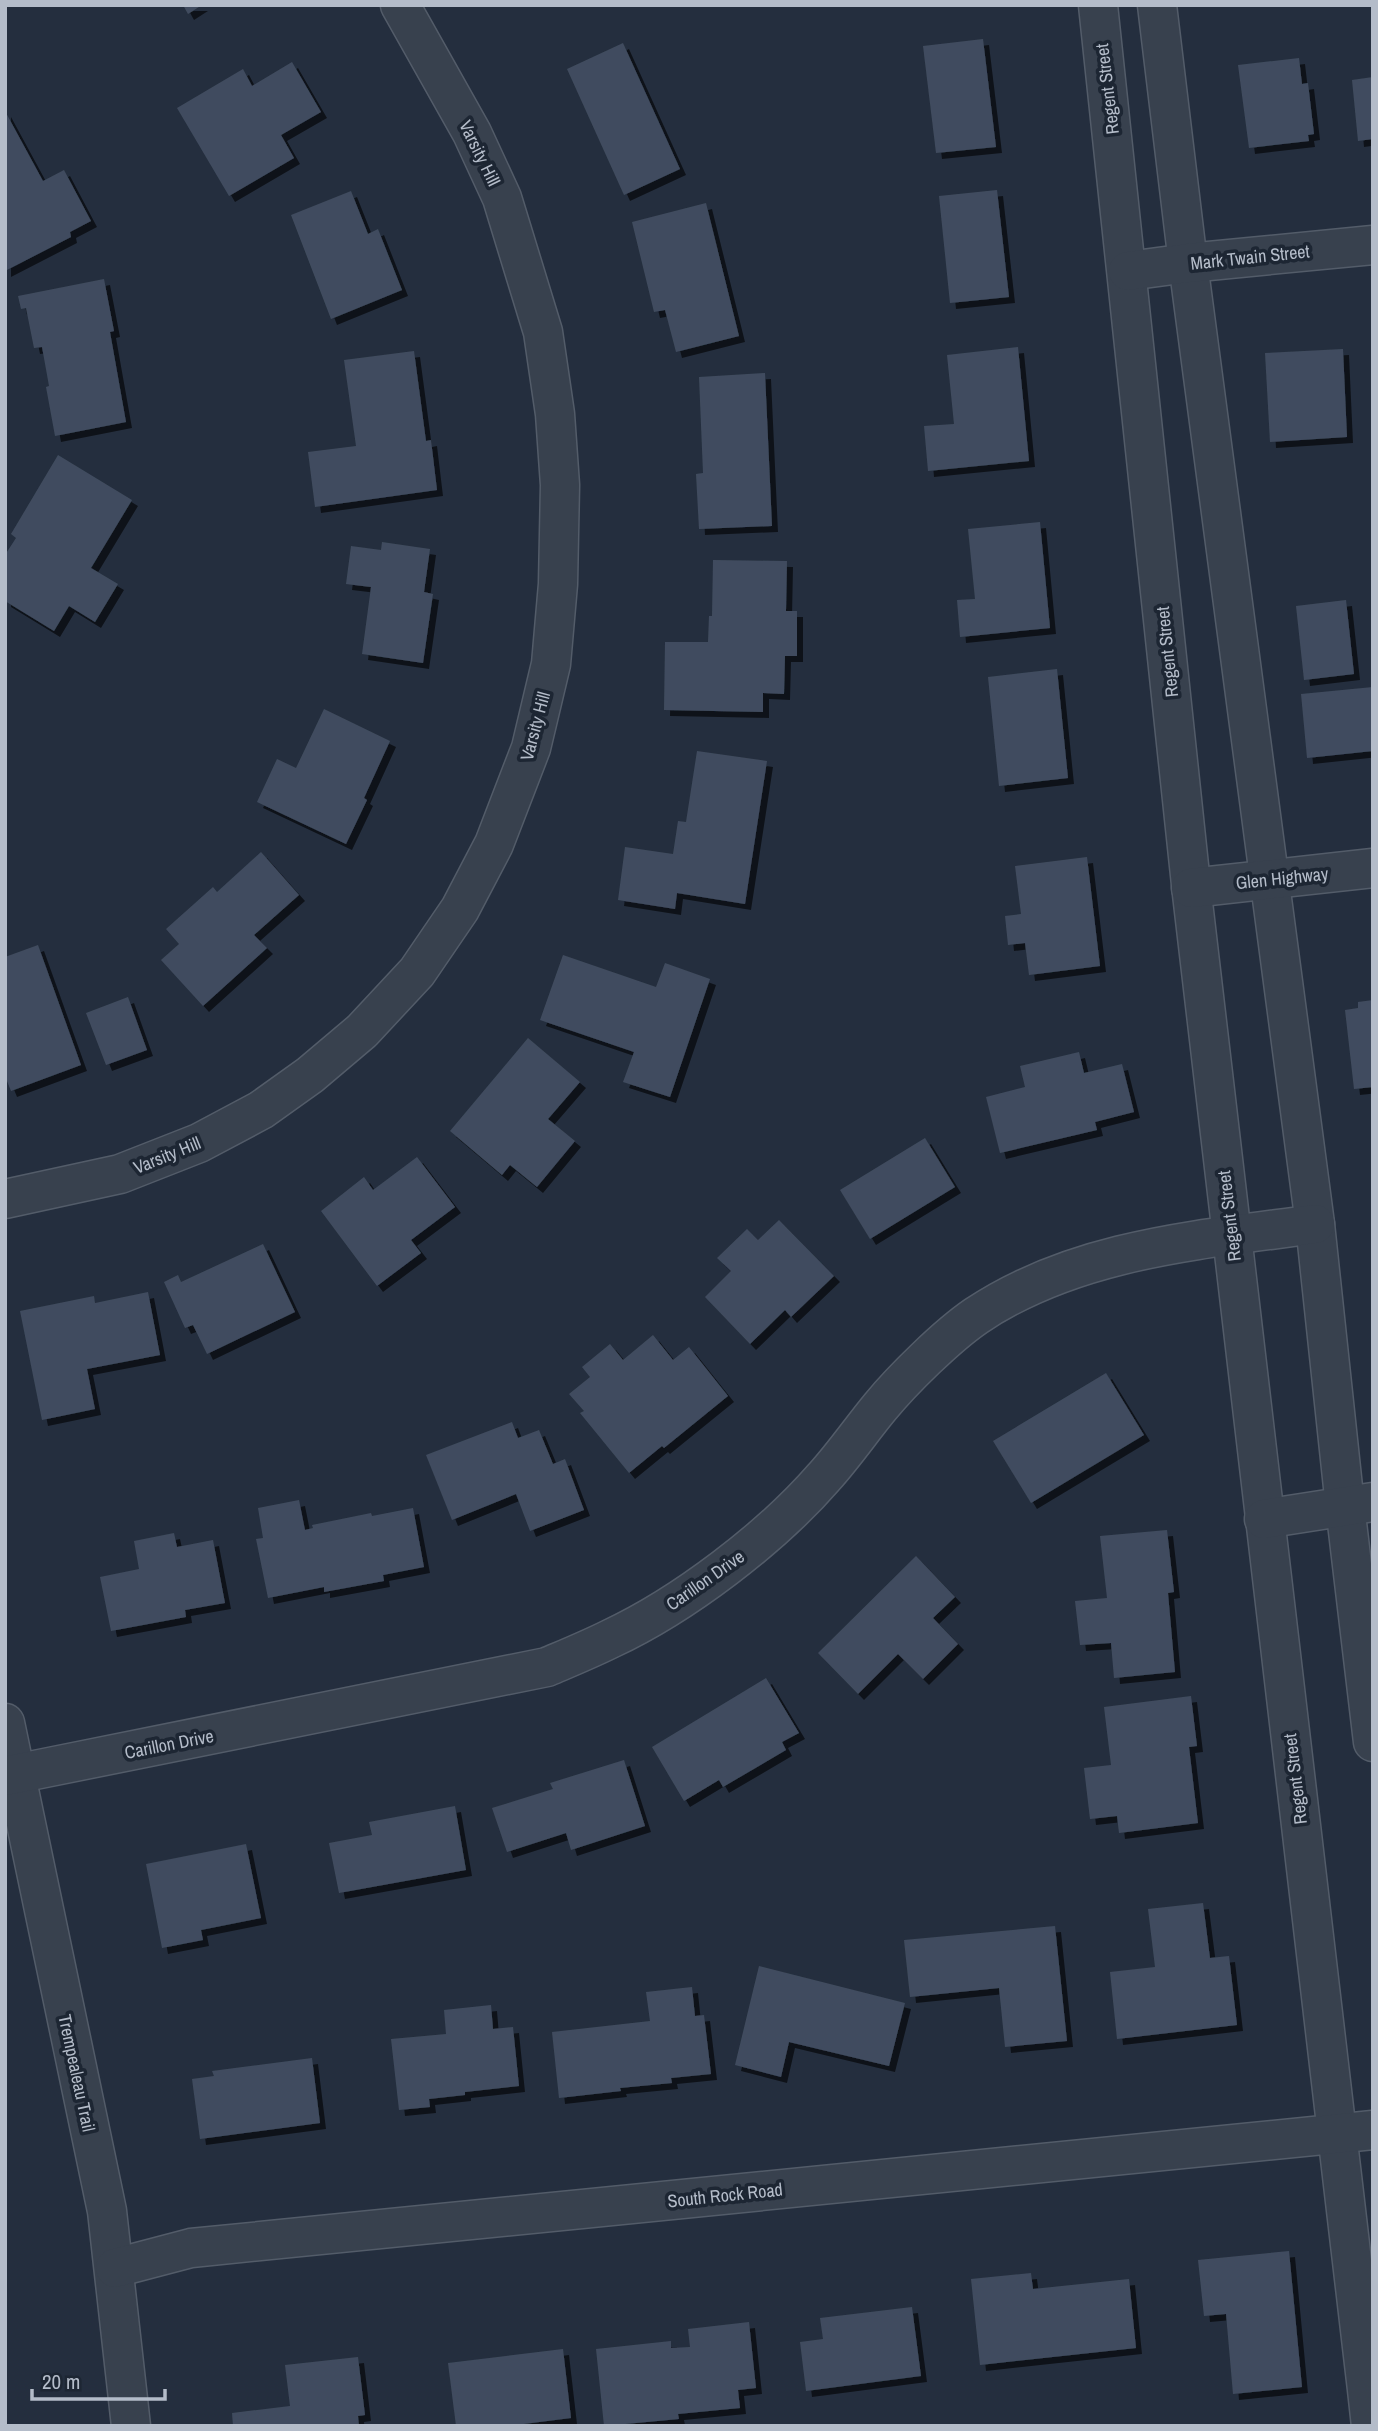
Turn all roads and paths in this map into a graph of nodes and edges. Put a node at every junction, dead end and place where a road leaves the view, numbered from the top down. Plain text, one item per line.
1 (400, 5) edge
2 (1098, 5) edge
3 (1157, 5) edge
4 (1373, 245) edge
5 (1188, 263) junction
6 (1128, 271) junction
7 (1373, 868) edge
8 (1270, 879) junction
9 (1191, 888) junction
10 (5, 1199) edge
11 (1315, 1224) junction
12 (1232, 1236) junction
13 (1359, 1504) edge
14 (1264, 1519) junction
15 (5, 1723) edge
16 (1373, 1742) edge
17 (10, 1776) edge
18 (1356, 2132) edge
19 (115, 2268) junction
20 (131, 2426) edge
21 (1371, 2426) edge

1 - 10 street, Varsity Hill
2 - 6 street, Regent Street
3 - 5 street
4 - 5 street, Mark Twain Street
5 - 6 street, Mark Twain Street
5 - 8 street
6 - 9 street, Regent Street
7 - 8 street, Glen Highway
8 - 9 street, Glen Highway
8 - 11 street
9 - 12 street, Regent Street
11 - 12 street, Carillon Drive
11 - 13 street
12 - 14 street, Regent Street
12 - 17 street, Carillon Drive
13 - 14 street
13 - 16 street
14 - 18 street, Regent Street
15 - 17 street, Trempealeau Trail
17 - 19 street, Trempealeau Trail
18 - 19 street, South Rock Road
18 - 21 street, Regent Street
19 - 20 street, Trempealeau Trail

